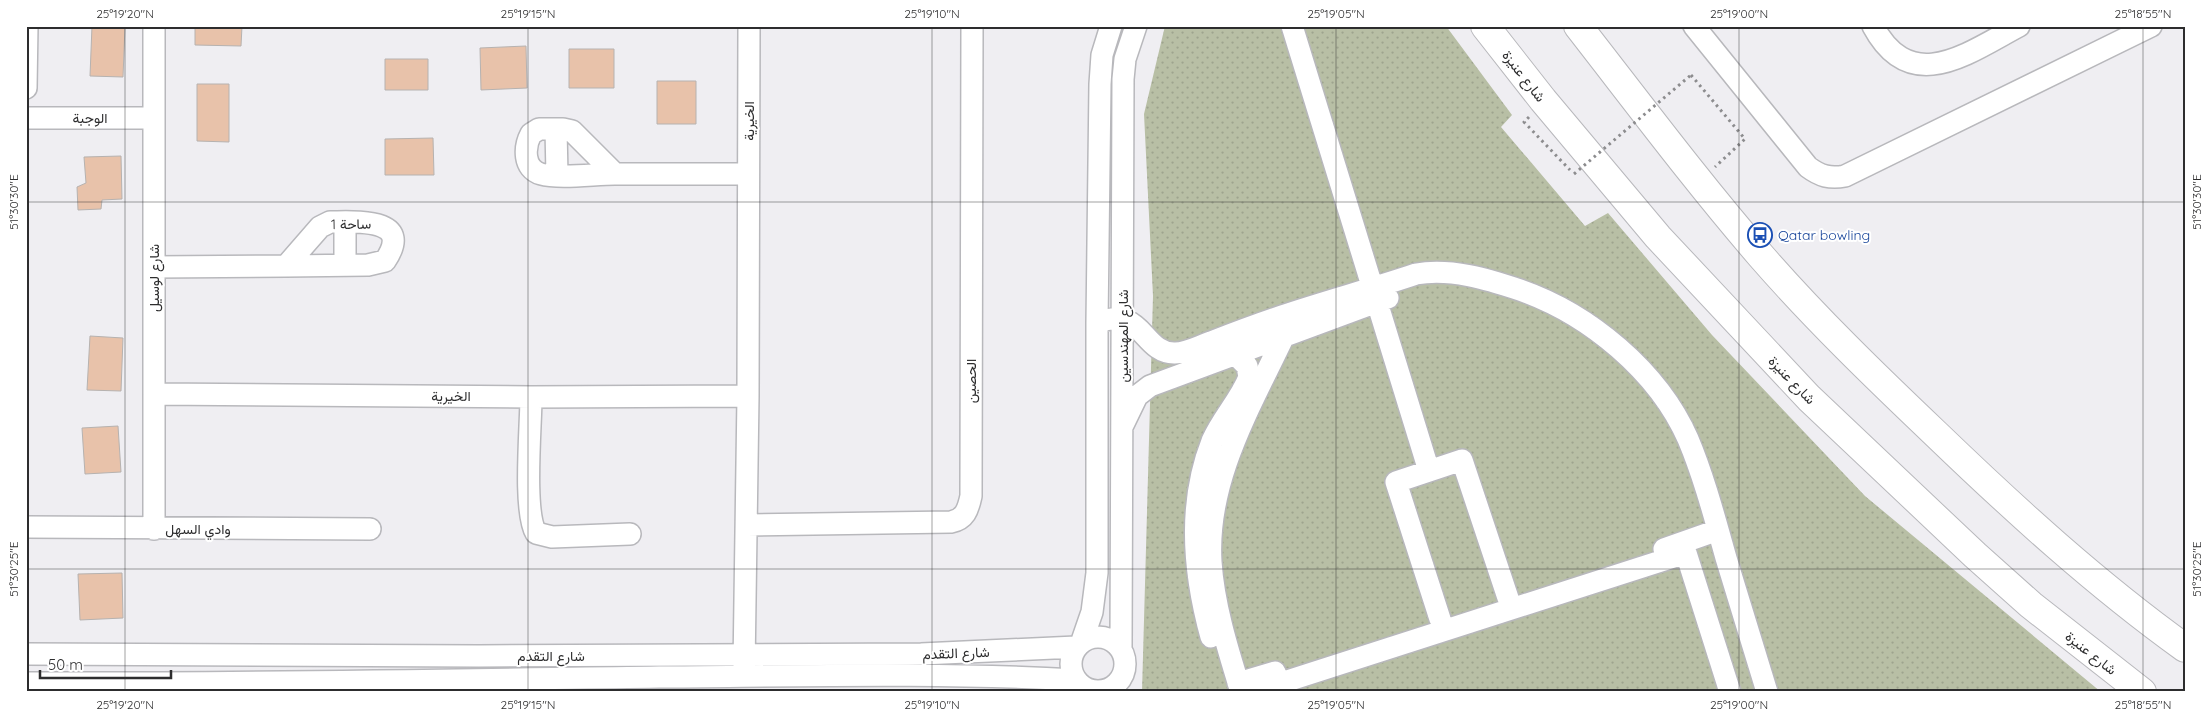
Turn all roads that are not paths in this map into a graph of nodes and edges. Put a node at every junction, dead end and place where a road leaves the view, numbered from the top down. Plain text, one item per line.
1 (27, 26) edge
2 (154, 26) edge
3 (749, 26) edge
4 (972, 26) edge
5 (1111, 26) edge
6 (1136, 26) edge
7 (1292, 26) edge
8 (1485, 26) edge
9 (1578, 26) edge
10 (1694, 26) edge
11 (2019, 26) edge
12 (2151, 26) edge
13 (1876, 28) edge
14 (26, 88) edge
15 (26, 118) edge
16 (154, 118) junction
17 (556, 129) junction
18 (615, 174) junction
19 (748, 174) junction
20 (557, 175) junction
21 (345, 222) junction
22 (286, 266) junction
23 (345, 266) junction
24 (154, 267) junction
25 (1375, 296) junction
26 (1123, 319) junction
27 (1097, 323) junction
28 (1284, 336) junction
29 (1235, 354) junction
30 (154, 394) junction
31 (748, 396) junction
32 (531, 397) junction
33 (1122, 427) junction
34 (1429, 471) junction
35 (747, 525) junction
36 (26, 527) edge
37 (154, 529) junction
38 (370, 529) dead end
39 (1712, 532) junction
40 (630, 534) dead end
41 (1508, 598) junction
42 (1440, 620) junction
43 (1079, 644) junction
44 (1121, 648) junction
45 (2185, 648) edge
46 (2089, 651) junction
47 (26, 654) edge
48 (214, 654) junction
49 (744, 654) junction
50 (189, 655) junction
51 (614, 655) junction
52 (528, 656) junction
53 (921, 673) edge
54 (744, 676) junction
55 (26, 683) edge
56 (1003, 684) edge
57 (528, 685) edge
58 (614, 685) edge
59 (1080, 686) edge
60 (1120, 686) edge
61 (189, 688) edge
62 (214, 688) edge
63 (1236, 689) edge
64 (1260, 692) edge
65 (1730, 692) edge
66 (1756, 692) edge
67 (1767, 692) edge
68 (2120, 692) edge
69 (2142, 692) edge

1 - 14 street
2 - 16 street, شارع لوسيل
3 - 19 street, الخيرية
4 - 35 street, الحصين
5 - 27 street, شارع المهندسين
6 - 26 street, شارع المهندسين
7 - 25 street
8 - 46 main road, شارع عنيزة
9 - 45 main road
10 - 12 street
11 - 13 street
15 - 16 street, الوجبة
16 - 24 street, شارع لوسيل
17 - 18 street
17 - 20 street
17 - 20 street
18 - 19 street
18 - 20 street
19 - 31 street, الخيرية
21 - 22 street, ساحة 1
21 - 23 street
21 - 23 street, ساحة 1
22 - 23 street, ساحة 1
22 - 24 street, ساحة 1
24 - 30 street, شارع لوسيل
25 - 26 street
25 - 28 street
25 - 34 street
25 - 39 street
26 - 27 street
26 - 33 street, شارع المهندسين
27 - 43 street, شارع المهندسين
28 - 29 street
28 - 63 street
29 - 33 street
29 - 63 street
30 - 32 street, الخيرية
30 - 37 street, شارع لوسيل
31 - 32 street, الخيرية
31 - 35 street, الخيرية
32 - 40 street
33 - 44 street, شارع المهندسين
34 - 41 street
34 - 42 street
35 - 49 street, الخيرية
36 - 37 street, وادي السهل
37 - 38 street, وادي السهل
39 - 41 street
39 - 66 street
39 - 67 street
41 - 42 street
42 - 63 street
43 - 44 street
43 - 53 street, شارع التقدم
43 - 59 street
44 - 60 street
46 - 68 main road
46 - 69 main road, شارع عنيزة
47 - 50 street, شارع التقدم
48 - 50 street, شارع التقدم
48 - 52 street, شارع التقدم
48 - 62 street
49 - 51 street, شارع التقدم
49 - 53 street, شارع التقدم
49 - 54 street, الخيرية
50 - 61 street
51 - 52 street, شارع التقدم
51 - 58 street
52 - 57 street
53 - 54 street, شارع التقدم
53 - 56 street, شارع التقدم
54 - 58 street, شارع التقدم
55 - 61 street, شارع التقدم
56 - 59 street, شارع التقدم
57 - 58 street, شارع التقدم
57 - 62 street, شارع التقدم
59 - 60 street
61 - 62 street, شارع التقدم
64 - 65 street

